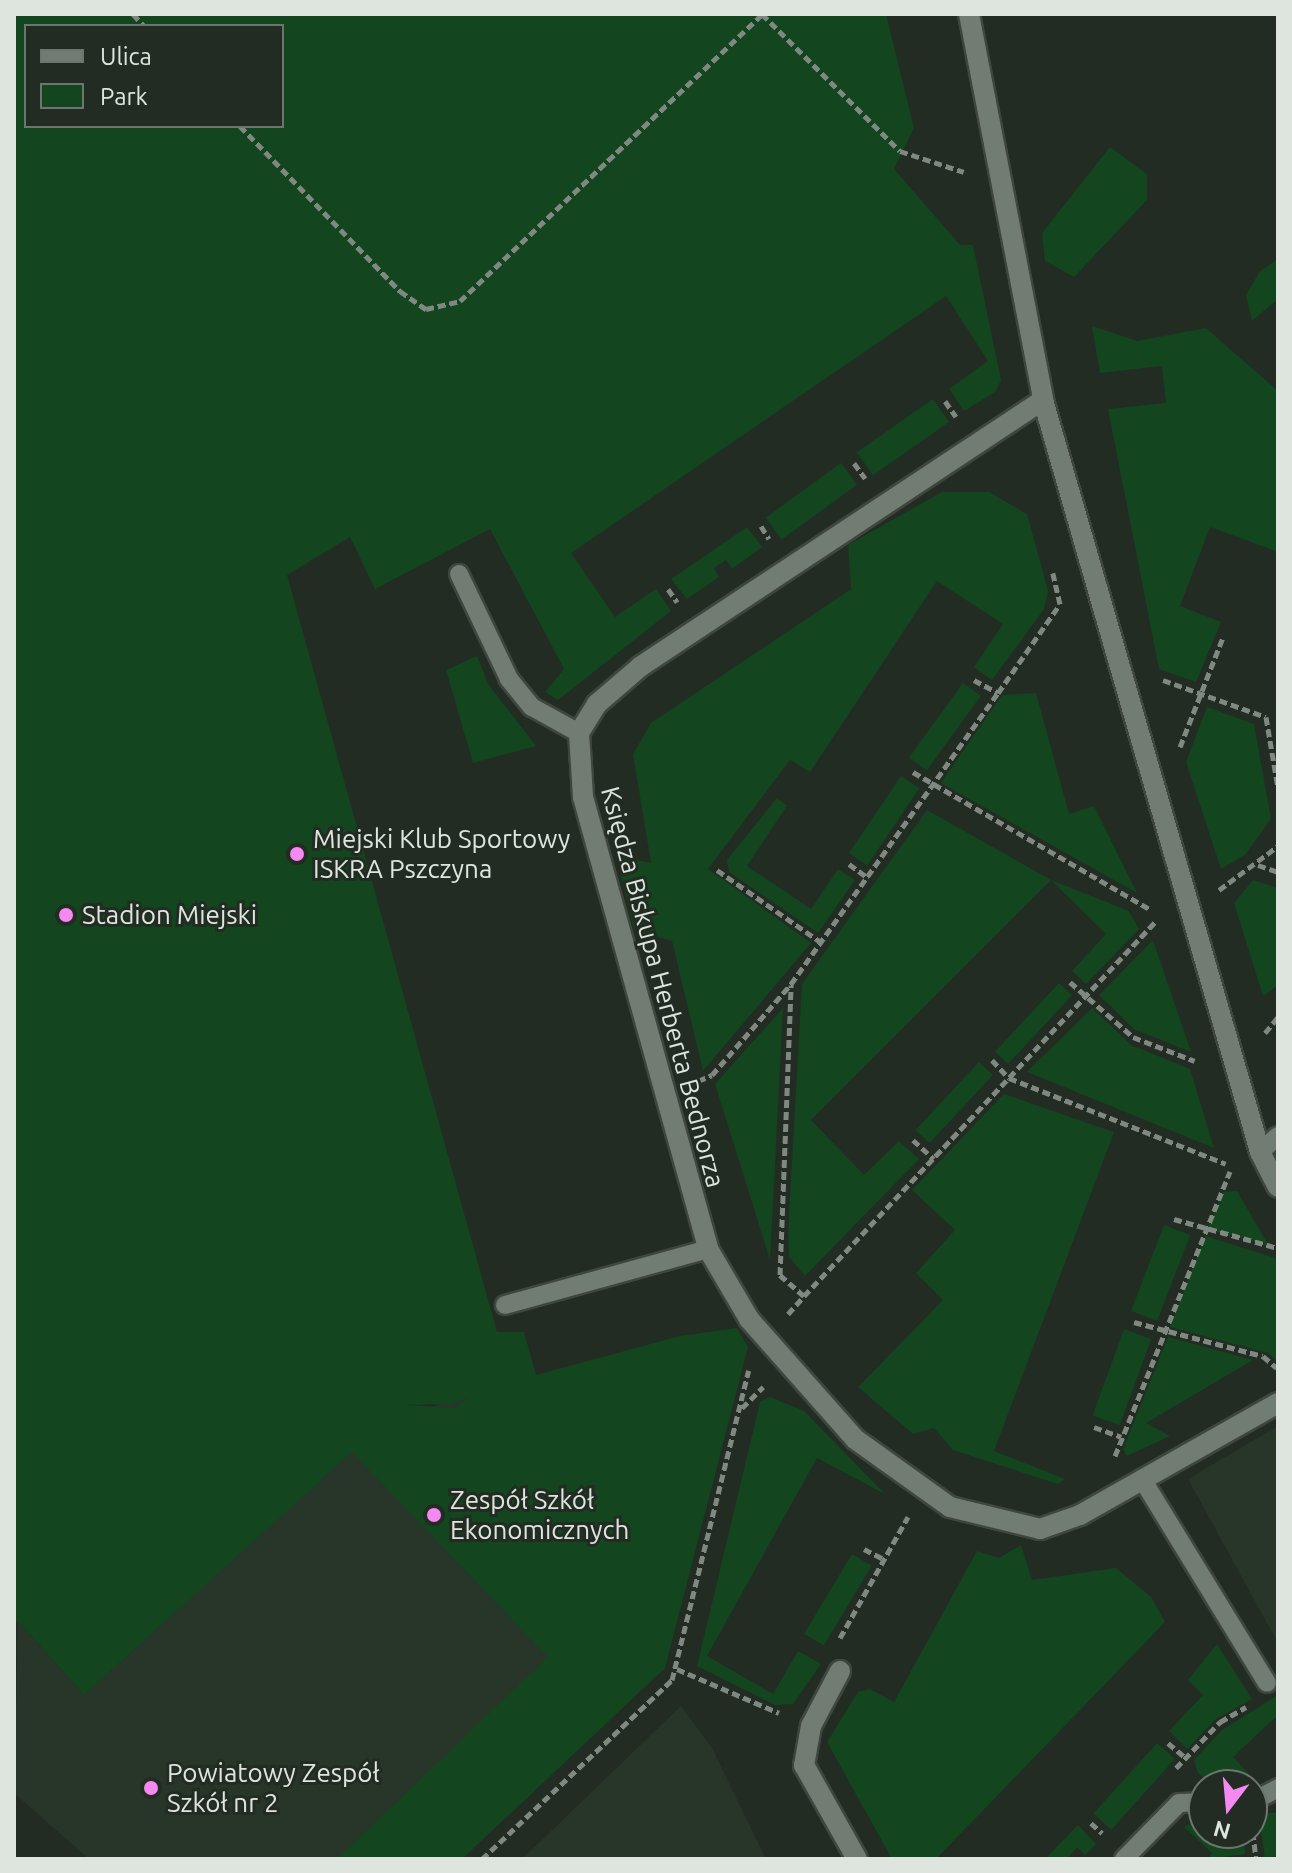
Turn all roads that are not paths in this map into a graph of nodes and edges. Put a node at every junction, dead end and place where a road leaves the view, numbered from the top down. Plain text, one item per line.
1 (969, 14) edge
2 (1043, 400) junction
3 (459, 574) dead end
4 (579, 733) junction
5 (1278, 1136) edge
6 (1260, 1152) junction
7 (1278, 1187) edge
8 (708, 1249) junction
9 (505, 1305) dead end
10 (1278, 1403) edge
11 (1137, 1482) junction
12 (840, 1671) dead end
13 (1267, 1683) dead end
14 (1188, 1803) edge
15 (857, 1859) edge
16 (1124, 1859) edge

1 - 2 street
2 - 4 street
2 - 6 street
3 - 4 lane
4 - 8 street, Księdza Biskupa Herberta Bednorza
5 - 6 lane
6 - 7 street
8 - 9 lane
8 - 11 street, Księdza Biskupa Herberta Bednorza
10 - 11 street, Księdza Biskupa Herberta Bednorza
11 - 13 lane
12 - 15 street
14 - 16 lane

